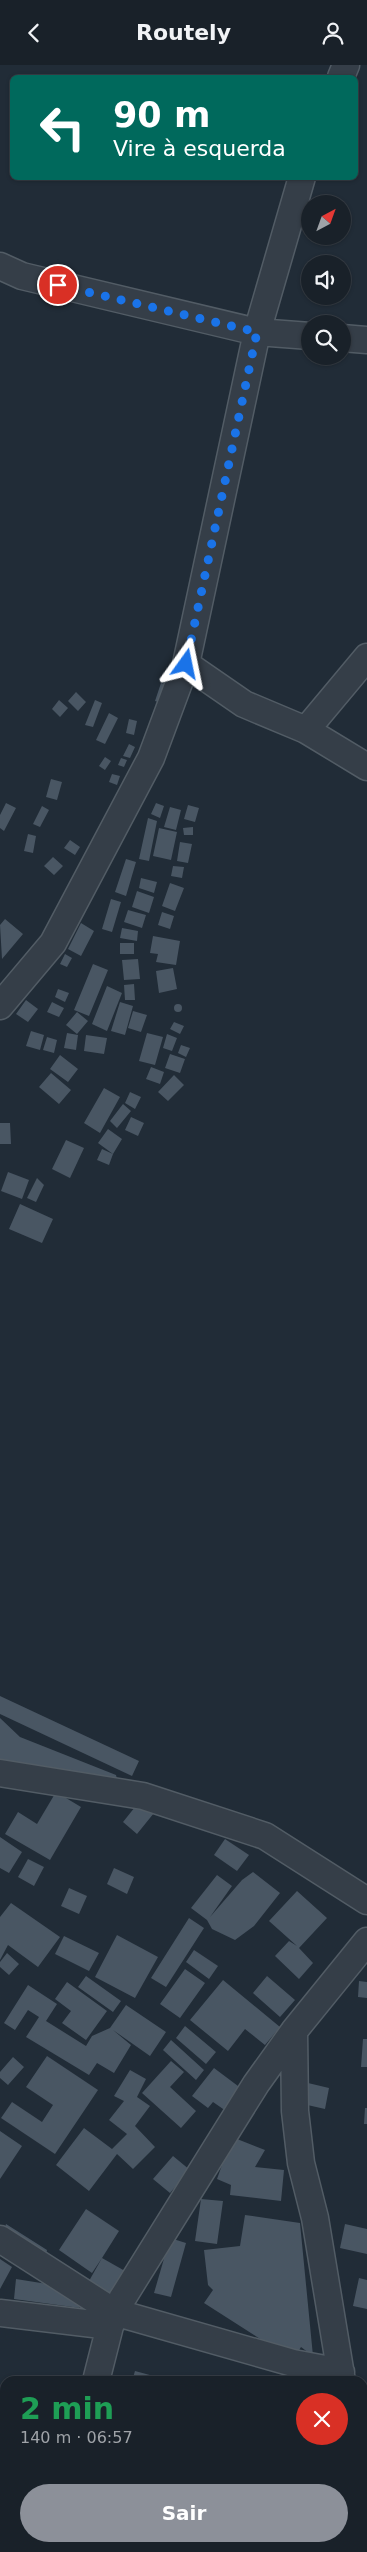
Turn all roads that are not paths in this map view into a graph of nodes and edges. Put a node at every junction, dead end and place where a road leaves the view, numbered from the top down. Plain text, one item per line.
1 (301, 180) edge
2 (0, 266) edge
3 (257, 332) junction
4 (301, 335) edge
5 (351, 339) edge
6 (367, 340) edge
7 (367, 657) edge
8 (186, 664) junction
9 (306, 731) junction
10 (367, 767) edge
11 (0, 1006) edge
12 (0, 1773) edge
13 (367, 1901) edge
14 (367, 1941) edge
15 (294, 2031) junction
16 (0, 2239) edge
17 (0, 2313) edge
18 (112, 2319) junction
19 (97, 2376) edge
20 (338, 2376) edge
21 (342, 2376) edge

1 - 3 street
2 - 3 street
3 - 4 street
3 - 8 street
5 - 6 street
7 - 9 street
8 - 9 street
8 - 11 street
9 - 10 street
12 - 13 street
14 - 15 street
15 - 18 street
15 - 21 street
16 - 18 street
17 - 18 street
18 - 19 street
18 - 20 street

